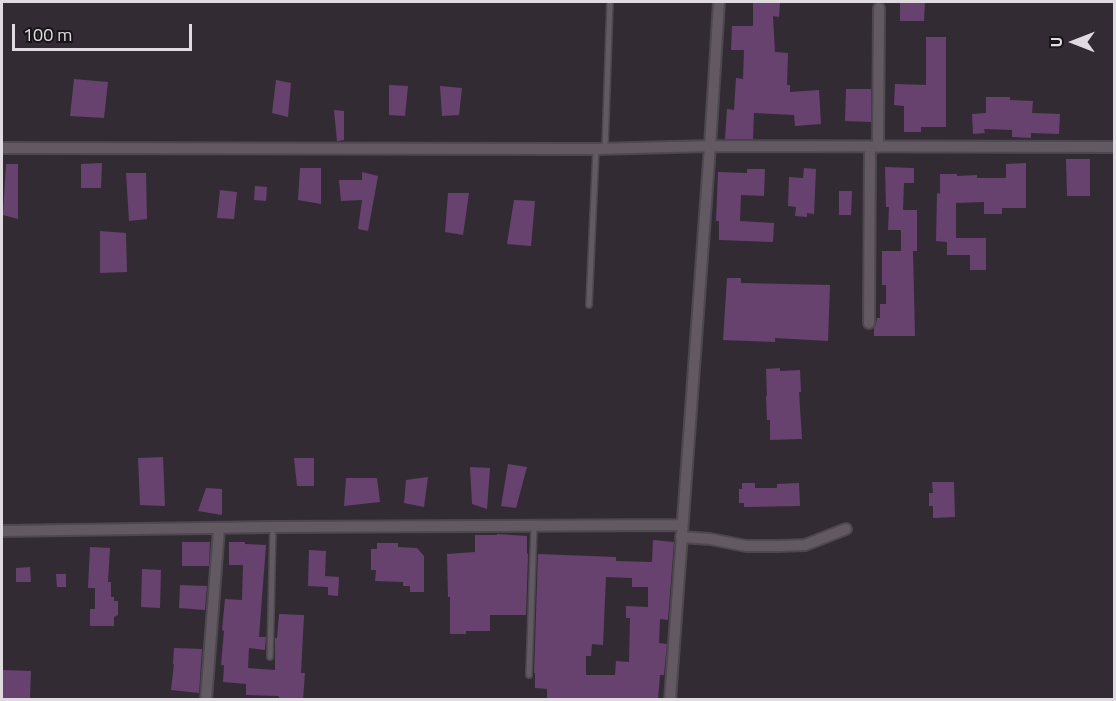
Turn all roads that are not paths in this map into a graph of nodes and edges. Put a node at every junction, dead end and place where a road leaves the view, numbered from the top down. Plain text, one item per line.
1 (610, 2) edge
2 (719, 2) edge
3 (879, 8) dead end
4 (710, 146) junction
5 (874, 147) junction
6 (1114, 147) edge
7 (2, 148) edge
8 (600, 148) junction
9 (589, 306) dead end
10 (869, 323) dead end
11 (682, 525) junction
12 (534, 526) junction
13 (273, 527) junction
14 (219, 528) junction
15 (846, 529) dead end
16 (2, 531) edge
17 (681, 537) junction
18 (270, 657) dead end
19 (529, 675) dead end
20 (206, 699) edge
21 (670, 699) edge

1 - 8 lane
2 - 4 street
3 - 5 street
4 - 5 street
4 - 8 street
4 - 11 street
5 - 6 street
5 - 10 street
7 - 8 street
8 - 9 lane
11 - 12 street
11 - 17 street
12 - 13 street
12 - 19 lane
13 - 14 street
13 - 18 lane
14 - 16 street
14 - 20 street
15 - 17 street
17 - 21 street

